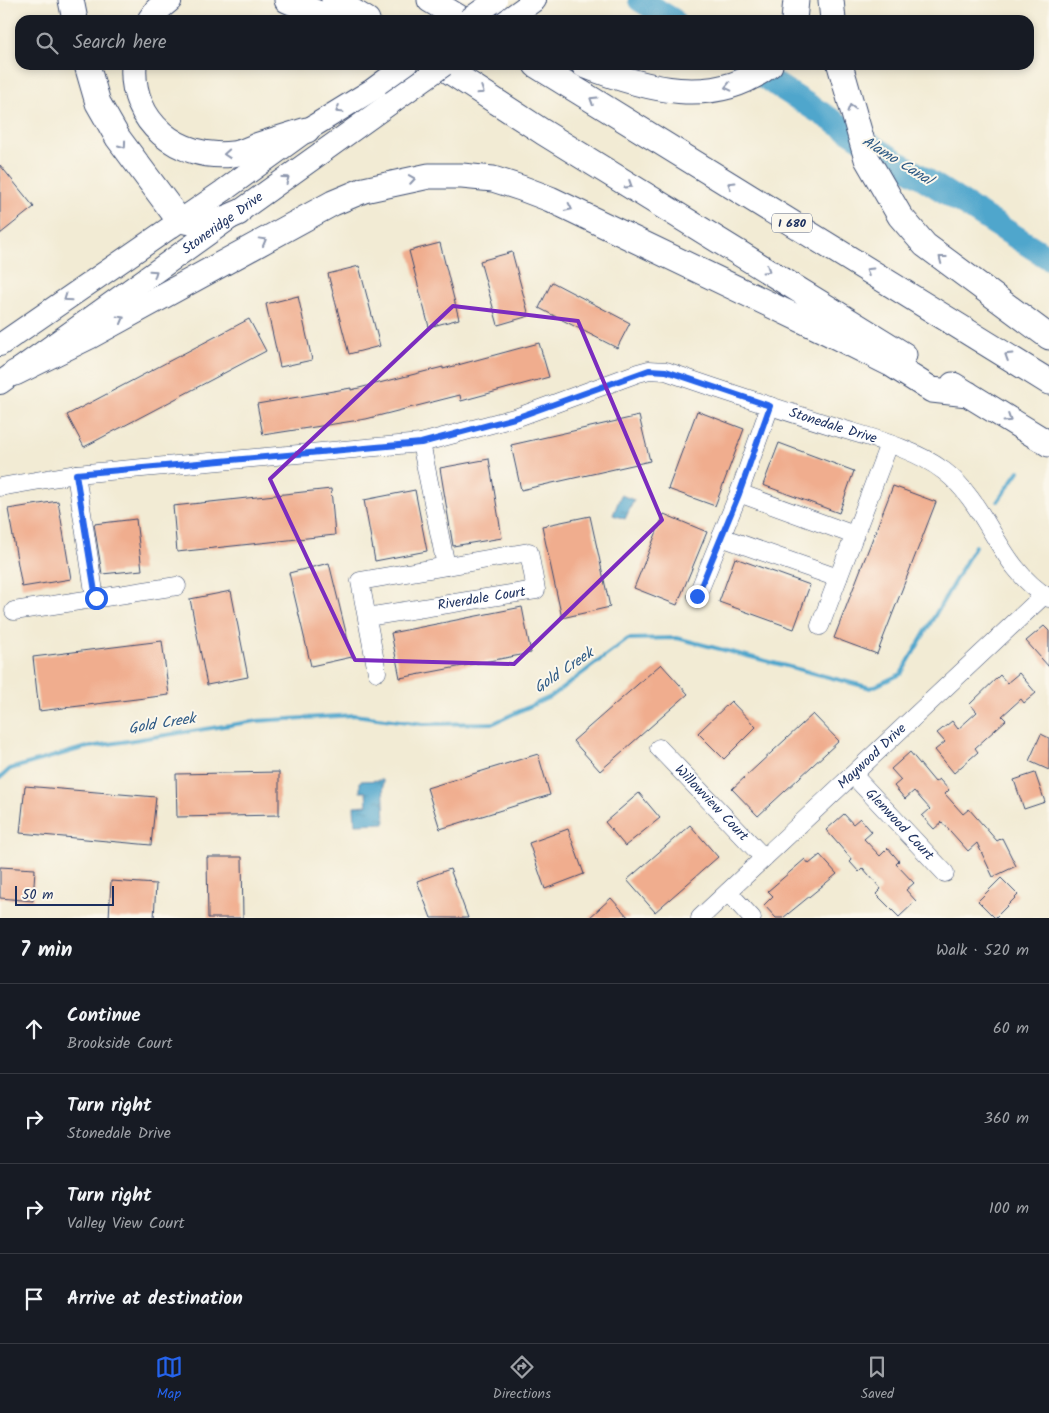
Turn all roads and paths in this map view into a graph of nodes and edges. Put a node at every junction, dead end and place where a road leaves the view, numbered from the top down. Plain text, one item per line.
1 (71, 0) edge
2 (169, 0) edge
3 (287, 0) edge
4 (334, 0) edge
5 (496, 0) edge
6 (535, 0) edge
7 (796, 0) edge
8 (831, 0) edge
9 (456, 14) edge
10 (74, 15) edge
11 (154, 15) edge
12 (322, 15) edge
13 (358, 15) edge
14 (514, 15) edge
15 (794, 15) edge
16 (832, 15) edge
17 (88, 70) edge
18 (134, 70) edge
19 (399, 70) edge
20 (437, 70) edge
21 (448, 70) edge
22 (544, 70) edge
23 (598, 70) edge
24 (763, 70) edge
25 (841, 70) edge
26 (307, 130) junction
27 (238, 214) junction
28 (179, 220) junction
29 (1049, 337) edge
30 (0, 345) edge
31 (7, 378) edge
32 (1049, 382) edge
33 (968, 394) junction
34 (770, 406) junction
35 (421, 443) junction
36 (889, 444) junction
37 (1049, 444) edge
38 (76, 474) junction
39 (0, 487) edge
40 (739, 494) junction
41 (854, 535) junction
42 (721, 537) junction
43 (446, 566) junction
44 (838, 578) junction
45 (177, 586) dead end
46 (697, 596) dead end
47 (1046, 597) edge
48 (96, 598) junction
49 (14, 611) dead end
50 (366, 618) junction
51 (820, 626) dead end
52 (377, 672) dead end
53 (659, 748) dead end
54 (853, 775) junction
55 (764, 858) junction
56 (945, 873) dead end
57 (728, 892) junction
58 (700, 918) edge
59 (752, 918) edge

1 - 10 highway
2 - 11 highway
3 - 12 highway
4 - 13 highway
5 - 9 main road, bridge
6 - 14 main road
7 - 15 highway
8 - 16 highway
17 -> 28 highway
26 -> 18 highway
19 -> 26 main road, Stoneridge Drive
27 -> 20 main road, Stoneridge Drive, bridge
21 -> 33 highway
32 -> 22 highway, I 680
24 -> 23 highway
29 -> 25 highway
26 - 28 main road, Stoneridge Drive
27 - 28 highway
31 -> 27 main road, Stoneridge Drive
28 -> 30 main road, Stoneridge Drive
31 -> 33 highway
33 -> 37 highway
34 - 35 street, Stonedale Drive
34 - 36 street, Stonedale Drive
34 - 40 street
35 - 38 street, Stonedale Drive
35 - 43 street
36 - 41 street
36 - 47 street, Stonedale Drive
38 - 39 street, Stonedale Drive
38 - 48 street
40 - 41 street
40 - 42 street
41 - 44 street
42 - 44 street
42 - 46 street
43 - 50 street, Riverdale Court
43 - 50 street, Riverdale Court
44 - 51 street
45 - 48 street
47 - 54 street, Maywood Drive
48 - 49 street
50 - 52 street, Riverdale Court
53 - 55 street, Willowview Court
54 - 55 street, Maywood Drive
54 - 56 street, Glenwood Court
55 - 57 street, Maywood Drive
57 - 58 street, Maywood Drive
57 - 59 street

